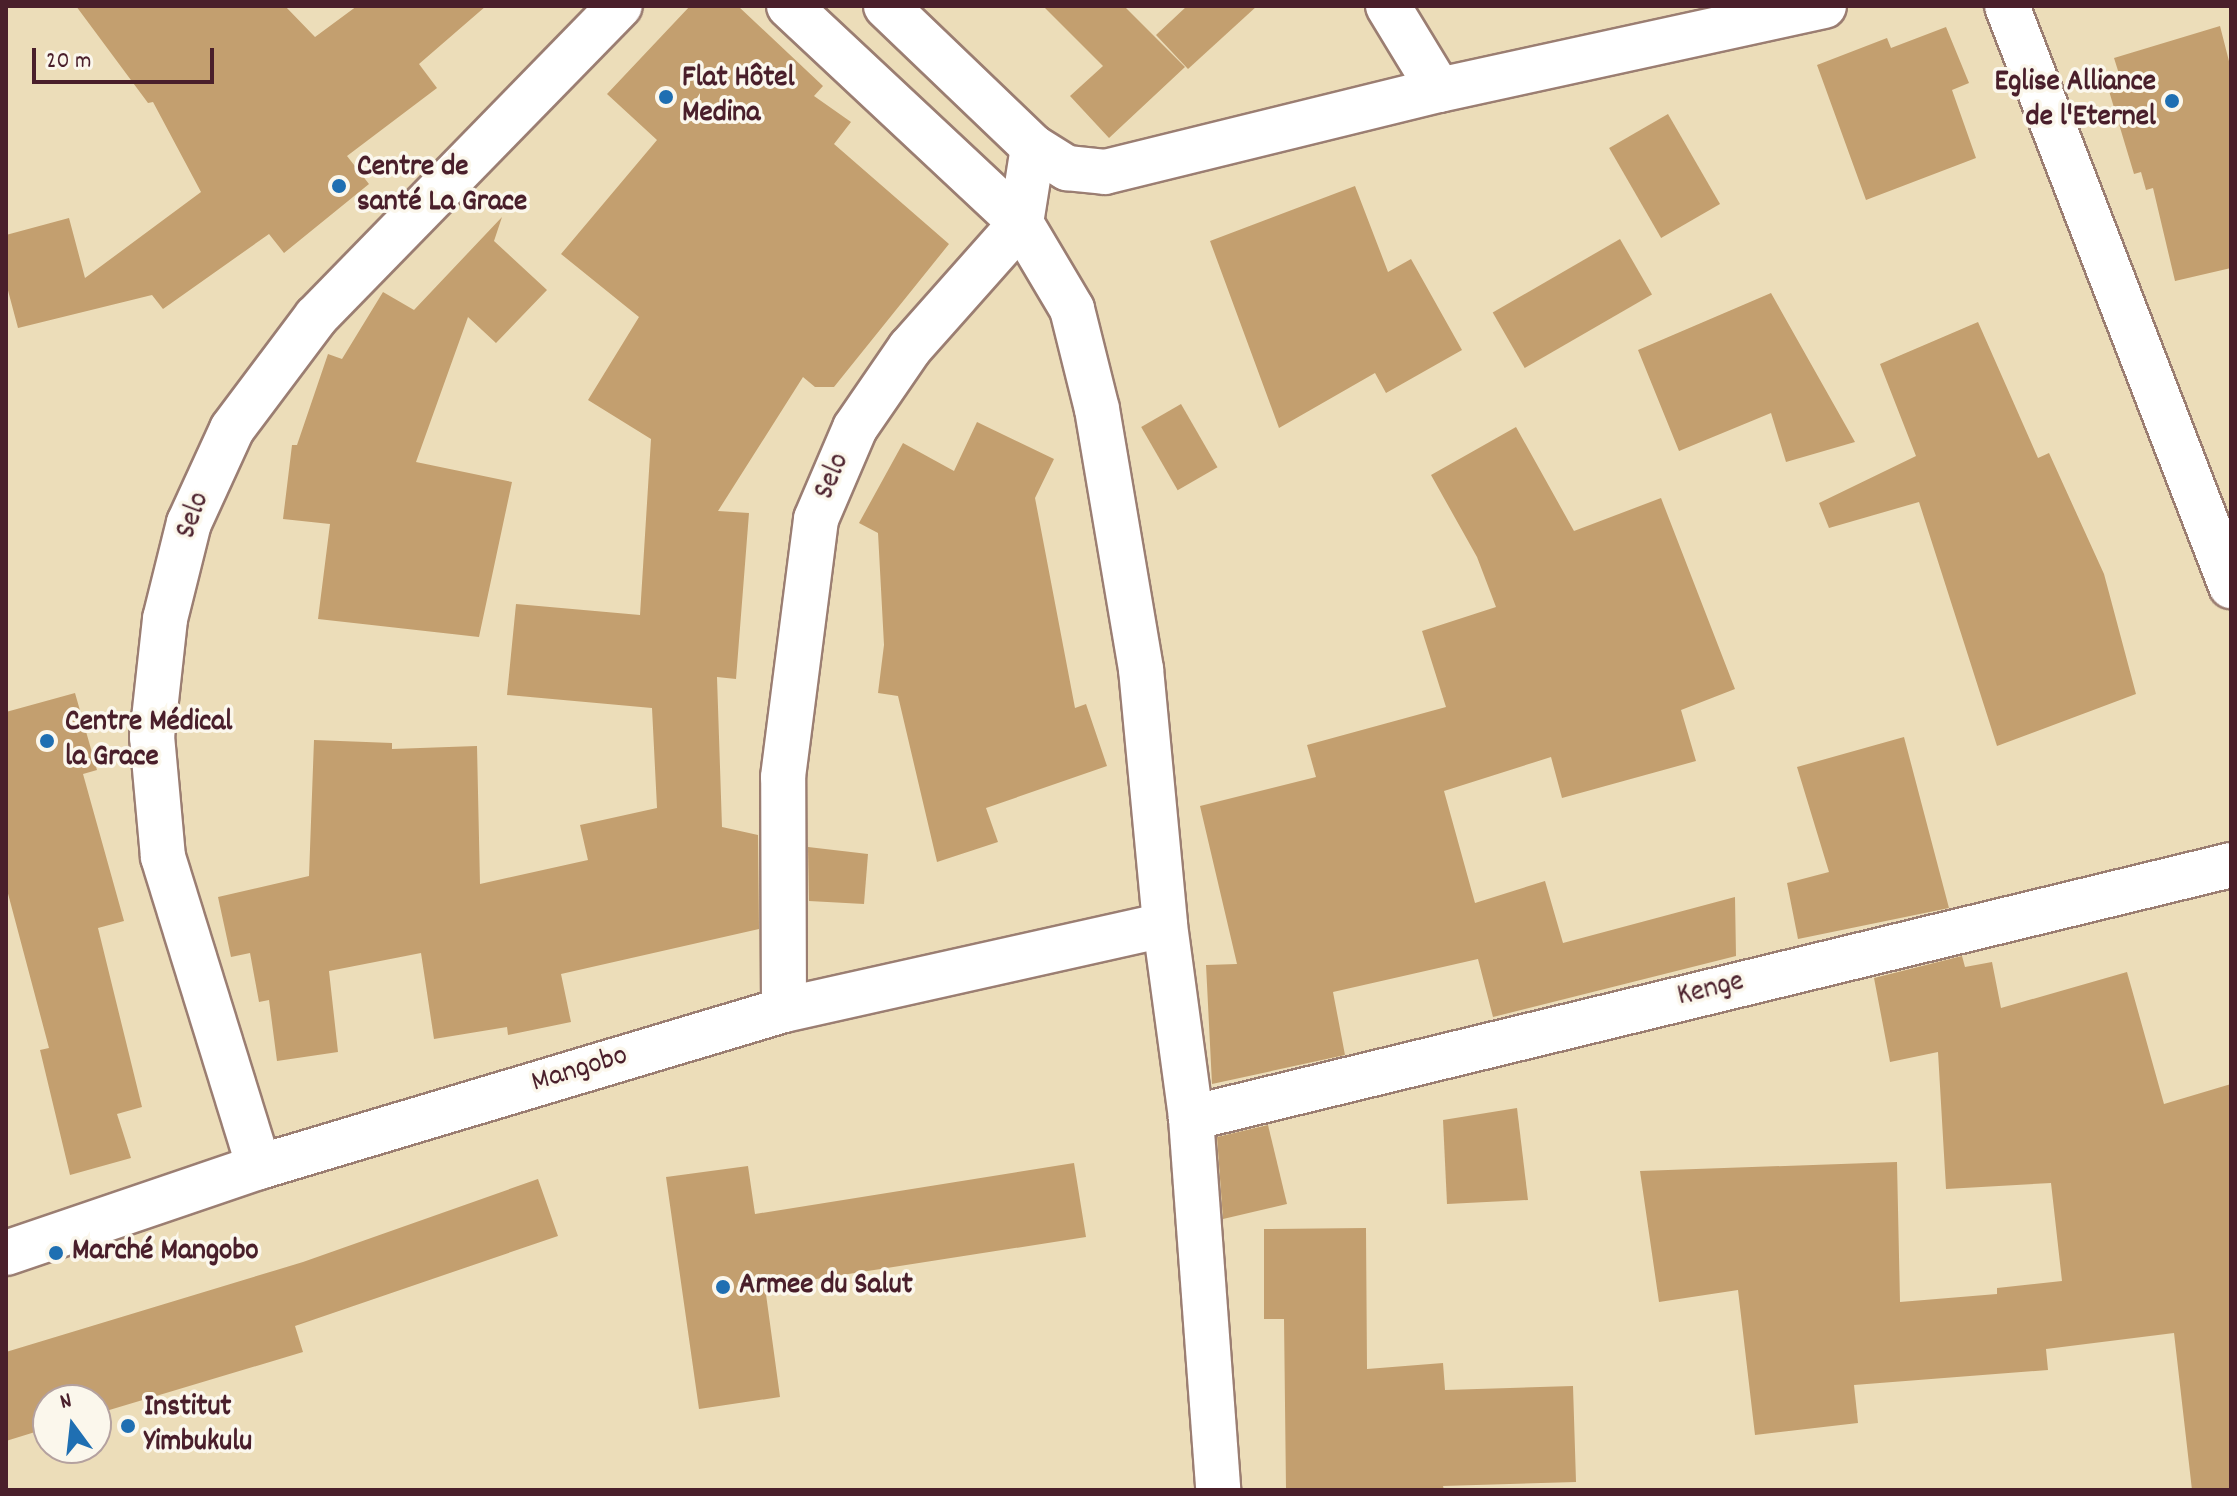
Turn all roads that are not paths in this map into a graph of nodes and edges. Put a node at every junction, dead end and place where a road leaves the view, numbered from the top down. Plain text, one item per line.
1 (620, 6) edge
2 (789, 6) edge
3 (886, 6) edge
4 (1388, 6) edge
5 (1824, 6) edge
6 (2007, 6) edge
7 (1439, 90) junction
8 (1033, 147) junction
9 (1021, 223) junction
10 (2227, 568) edge
11 (2231, 865) edge
12 (1165, 925) junction
13 (784, 1010) junction
14 (1191, 1118) junction
15 (259, 1167) junction
16 (6, 1253) edge
17 (1218, 1490) edge

1 - 15 street, Selo
2 - 9 street
3 - 8 street
4 - 7 street
5 - 7 street
6 - 10 street
7 - 8 street
8 - 9 street
9 - 12 street
9 - 13 street, Selo
11 - 14 street, Kenge
12 - 13 street, Mangobo
12 - 14 street
13 - 15 street, Mangobo
14 - 17 street
15 - 16 street, Mangobo

